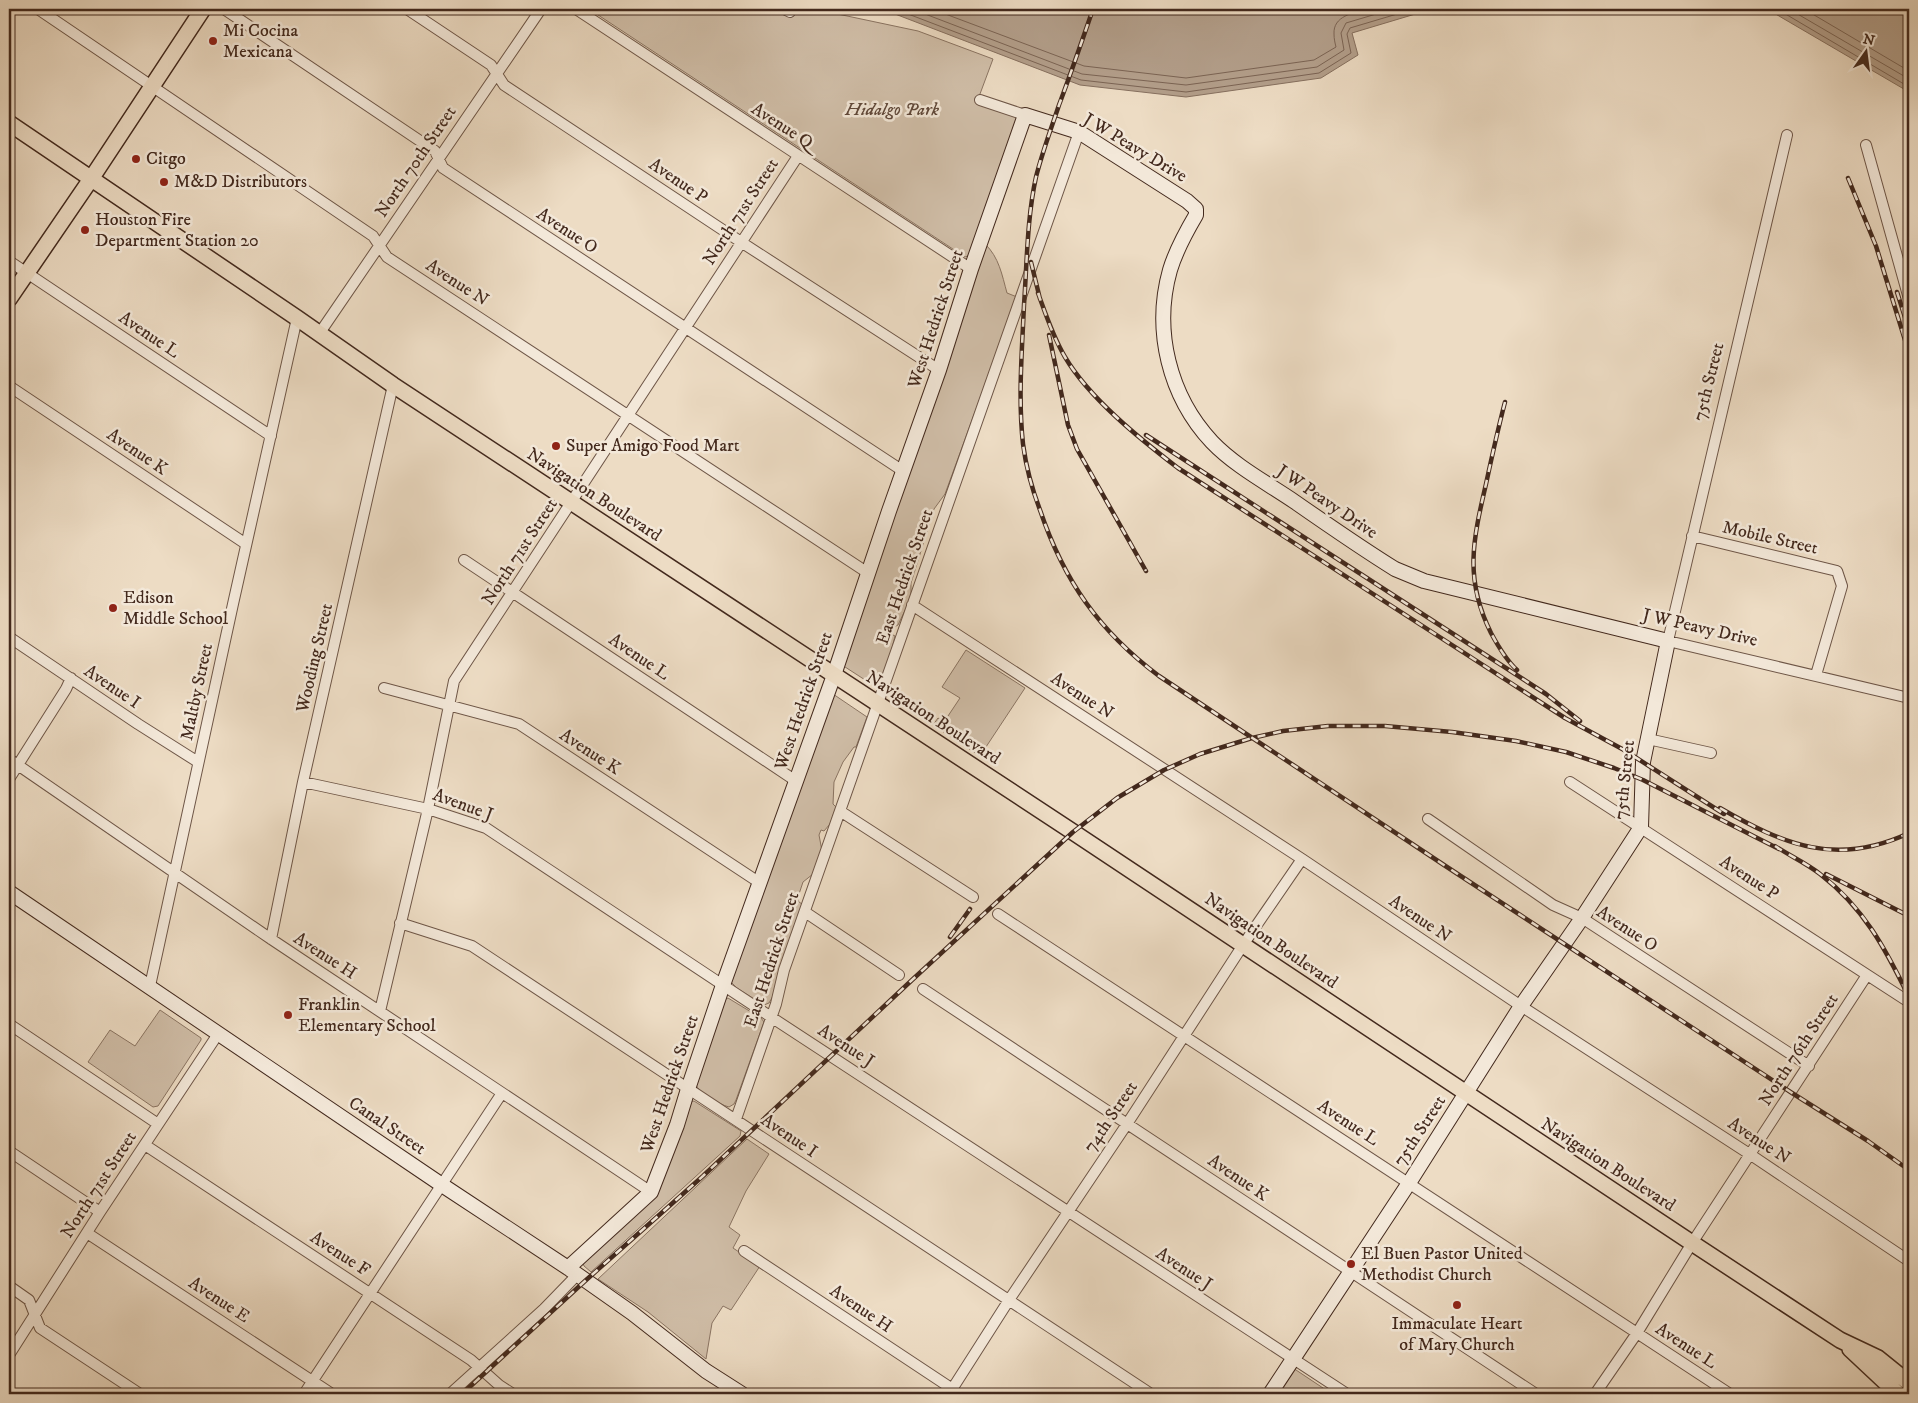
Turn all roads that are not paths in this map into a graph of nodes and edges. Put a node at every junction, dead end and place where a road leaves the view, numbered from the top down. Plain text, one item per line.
1 (38, 9) edge
2 (203, 9) edge
3 (224, 9) edge
4 (407, 9) edge
5 (541, 9) edge
6 (576, 9) edge
7 (496, 74) junction
8 (152, 86) junction
9 (980, 100) dead end
10 (1025, 115) junction
11 (9, 123) edge
12 (1079, 132) junction
13 (1787, 135) dead end
14 (1866, 145) dead end
15 (798, 156) junction
16 (438, 158) junction
17 (91, 179) junction
18 (741, 242) junction
19 (380, 246) junction
20 (9, 261) edge
21 (970, 270) junction
22 (27, 272) junction
23 (9, 299) edge
24 (1909, 299) edge
25 (297, 318) junction
26 (685, 328) junction
27 (319, 334) junction
28 (939, 370) junction
29 (393, 385) junction
30 (9, 386) edge
31 (628, 416) junction
32 (271, 436) junction
33 (903, 471) junction
34 (572, 503) junction
35 (1692, 536) junction
36 (246, 544) junction
37 (464, 560) dead end
38 (868, 573) junction
39 (512, 592) junction
40 (912, 605) junction
41 (9, 637) edge
42 (1668, 640) junction
43 (1816, 674) junction
44 (834, 675) junction
45 (71, 678) junction
46 (384, 688) dead end
47 (1909, 698) edge
48 (878, 704) junction
49 (449, 706) junction
50 (1648, 739) junction
51 (1711, 753) dead end
52 (13, 762) edge
53 (198, 762) junction
54 (9, 779) edge
55 (796, 781) junction
56 (303, 782) junction
57 (1570, 782) dead end
58 (428, 809) junction
59 (840, 811) junction
60 (1428, 819) dead end
61 (1640, 827) junction
62 (1302, 859) junction
63 (174, 874) junction
64 (760, 883) junction
65 (9, 892) edge
66 (973, 896) dead end
67 (805, 912) junction
68 (998, 914) dead end
69 (1582, 918) junction
70 (400, 923) junction
71 (271, 939) junction
72 (1243, 945) junction
73 (1867, 975) junction
74 (899, 976) dead end
75 (723, 985) junction
76 (150, 986) junction
77 (923, 989) dead end
78 (1909, 1002) edge
79 (1521, 1006) junction
80 (380, 1012) junction
81 (771, 1017) junction
82 (9, 1024) edge
83 (218, 1034) junction
84 (1185, 1035) junction
85 (1809, 1066) junction
86 (688, 1089) junction
87 (502, 1093) junction
88 (1466, 1093) junction
89 (736, 1119) junction
90 (158, 1124) junction
91 (1127, 1124) junction
92 (145, 1145) junction
93 (9, 1151) edge
94 (1751, 1155) junction
95 (1409, 1182) junction
96 (442, 1186) junction
97 (651, 1192) junction
98 (100, 1212) junction
99 (1067, 1212) junction
100 (87, 1233) junction
101 (1692, 1243) junction
102 (744, 1251) dead end
103 (1909, 1261) edge
104 (573, 1271) junction
105 (1350, 1272) junction
106 (9, 1286) edge
107 (371, 1294) junction
108 (1008, 1300) junction
109 (35, 1313) junction
110 (1636, 1333) junction
111 (1840, 1340) junction
112 (9, 1355) edge
113 (1293, 1359) junction
114 (479, 1367) junction
115 (313, 1381) junction
116 (1909, 1383) edge
117 (954, 1393) edge
118 (140, 1394) edge
119 (304, 1394) edge
120 (332, 1394) edge
121 (450, 1394) edge
122 (513, 1394) edge
123 (742, 1394) edge
124 (1151, 1394) edge
125 (1270, 1394) edge
126 (1347, 1394) edge
127 (1536, 1394) edge
128 (1595, 1394) edge
129 (1730, 1394) edge
130 (1898, 1394) edge

1 - 8 street, Avenue N
2 - 8 main road
3 - 16 street, Avenue O
4 - 7 street, Avenue P
5 - 7 street, North 70th Street
6 - 15 street, Avenue Q
7 - 16 street, North 70th Street
7 - 18 street, Avenue P
8 - 17 main road
8 - 19 street, Avenue N
9 - 10 street, J W Peavy Drive
10 - 12 street, J W Peavy Drive
10 - 21 street, West Hedrick Street
11 - 17 main road, Navigation Boulevard
12 - 40 street, East Hedrick Street
12 - 42 street, J W Peavy Drive
13 - 35 street, 75th Street
14 - 24 street
15 - 18 street, North 71st Street
15 - 21 street, Avenue Q
16 - 19 street, North 70th Street
16 - 26 street, Avenue O
17 - 22 main road
17 - 25 main road, Navigation Boulevard
18 - 26 street, North 71st Street
18 - 28 street, Avenue P
19 - 27 street, North 70th Street
19 - 31 street, Avenue N
20 - 22 street, Avenue L
21 - 28 street, West Hedrick Street
22 - 23 main road
22 - 32 street, Avenue L
25 - 27 main road, Navigation Boulevard
25 - 32 street, Maltby Street
26 - 31 street, North 71st Street
26 - 33 street, Avenue O
27 - 29 main road, Navigation Boulevard
28 - 33 street, West Hedrick Street
29 - 34 main road, Navigation Boulevard
29 - 56 street, Wooding Street
30 - 36 street, Avenue K
31 - 34 street, North 71st Street
31 - 38 street, Avenue N
32 - 36 street, Maltby Street
33 - 38 street, West Hedrick Street
34 - 39 street, North 71st Street
34 - 44 main road, Navigation Boulevard
35 - 42 street, 75th Street
35 - 43 street, Mobile Street
36 - 53 street, Maltby Street
37 - 39 street, Avenue L
38 - 44 street, West Hedrick Street
39 - 49 street, North 71st Street
39 - 55 street, Avenue L
40 - 48 street, East Hedrick Street
40 - 62 street, Avenue N
41 - 45 street, Avenue I
42 - 43 street, J W Peavy Drive
42 - 50 street, 75th Street
43 - 47 street, J W Peavy Drive
44 - 48 main road, Navigation Boulevard
44 - 55 street, West Hedrick Street
45 - 52 street
45 - 53 street, Avenue I
46 - 49 street, Avenue K
48 - 59 street, East Hedrick Street
48 - 72 main road, Navigation Boulevard
49 - 58 street, North 71st Street
49 - 64 street, Avenue K
50 - 51 street
50 - 61 street, 75th Street
52 - 54 street
52 - 63 street, Avenue H
53 - 63 street, Maltby Street
55 - 64 street, West Hedrick Street
56 - 58 street, Avenue J
56 - 71 street, Wooding Street
57 - 61 street, Avenue P
58 - 70 street, North 71st Street
58 - 75 street, Avenue J
59 - 66 street
59 - 67 street, East Hedrick Street
60 - 69 street, Avenue O
61 - 69 street, 75th Street
61 - 73 street, Avenue P
62 - 72 street, 74th Street
62 - 79 street, Avenue N
63 - 71 street, Avenue H
63 - 76 street, Maltby Street
64 - 75 street, West Hedrick Street
65 - 76 street, Canal Street
67 - 74 street
67 - 81 street, East Hedrick Street
68 - 84 street, Avenue L
69 - 79 street, 75th Street
69 - 85 street, Avenue O
70 - 80 street, North 71st Street
70 - 86 street, Avenue I
71 - 80 street, Avenue H
72 - 84 street, 74th Street
72 - 88 main road, Navigation Boulevard
73 - 78 street, Avenue P
73 - 85 street, North 76th Street
75 - 81 street, Avenue J
75 - 86 street, West Hedrick Street
76 - 83 street, Canal Street
77 - 91 street, Avenue K
79 - 88 street, 75th Street
79 - 94 street, Avenue N
80 - 87 street, Avenue H
81 - 89 street, East Hedrick Street
81 - 99 street, Avenue J
82 - 90 street
83 - 90 street, North 71st Street
83 - 96 street, Canal Street
84 - 91 street, 74th Street
84 - 95 street, Avenue L
85 - 94 street, North 76th Street
86 - 89 street, Avenue I
86 - 97 street, West Hedrick Street
87 - 96 street
87 - 97 street, Avenue H
88 - 95 street, 75th Street
88 - 101 main road, Navigation Boulevard
89 - 108 street, Avenue I
90 - 92 street, North 71st Street
91 - 99 street, 74th Street
91 - 105 street, Avenue K
92 - 98 street, North 71st Street
92 - 107 street, Avenue F
93 - 98 street
94 - 101 street, North 76th Street
94 - 103 street, Avenue N
95 - 105 street, 75th Street
95 - 110 street, Avenue L
96 - 104 street, Canal Street
96 - 107 street
97 - 104 street, West Hedrick Street
98 - 100 street, North 71st Street
99 - 108 street, 74th Street
99 - 113 street, Avenue J
100 - 109 street, North 71st Street
100 - 115 street, Avenue E
101 - 110 street, North 76th Street
101 - 111 main road, Navigation Boulevard
102 - 117 street, Avenue H
104 - 114 street, West Hedrick Street
104 - 123 street, Canal Street
105 - 113 street, 75th Street
105 - 127 street, Avenue K
106 - 109 street
107 - 114 street, Avenue F
107 - 115 street
108 - 117 street, 74th Street
108 - 124 street, Avenue I
109 - 112 street, North 71st Street
109 - 118 street
110 - 128 street, North 76th Street
110 - 129 street, Avenue L
111 - 116 main road, Navigation Boulevard
111 - 130 main road, Navigation Boulevard
113 - 125 street, 75th Street
113 - 126 street, Avenue J
114 - 121 street, West Hedrick Street
114 - 122 street, Avenue F
115 - 119 street
115 - 120 street, Avenue E

